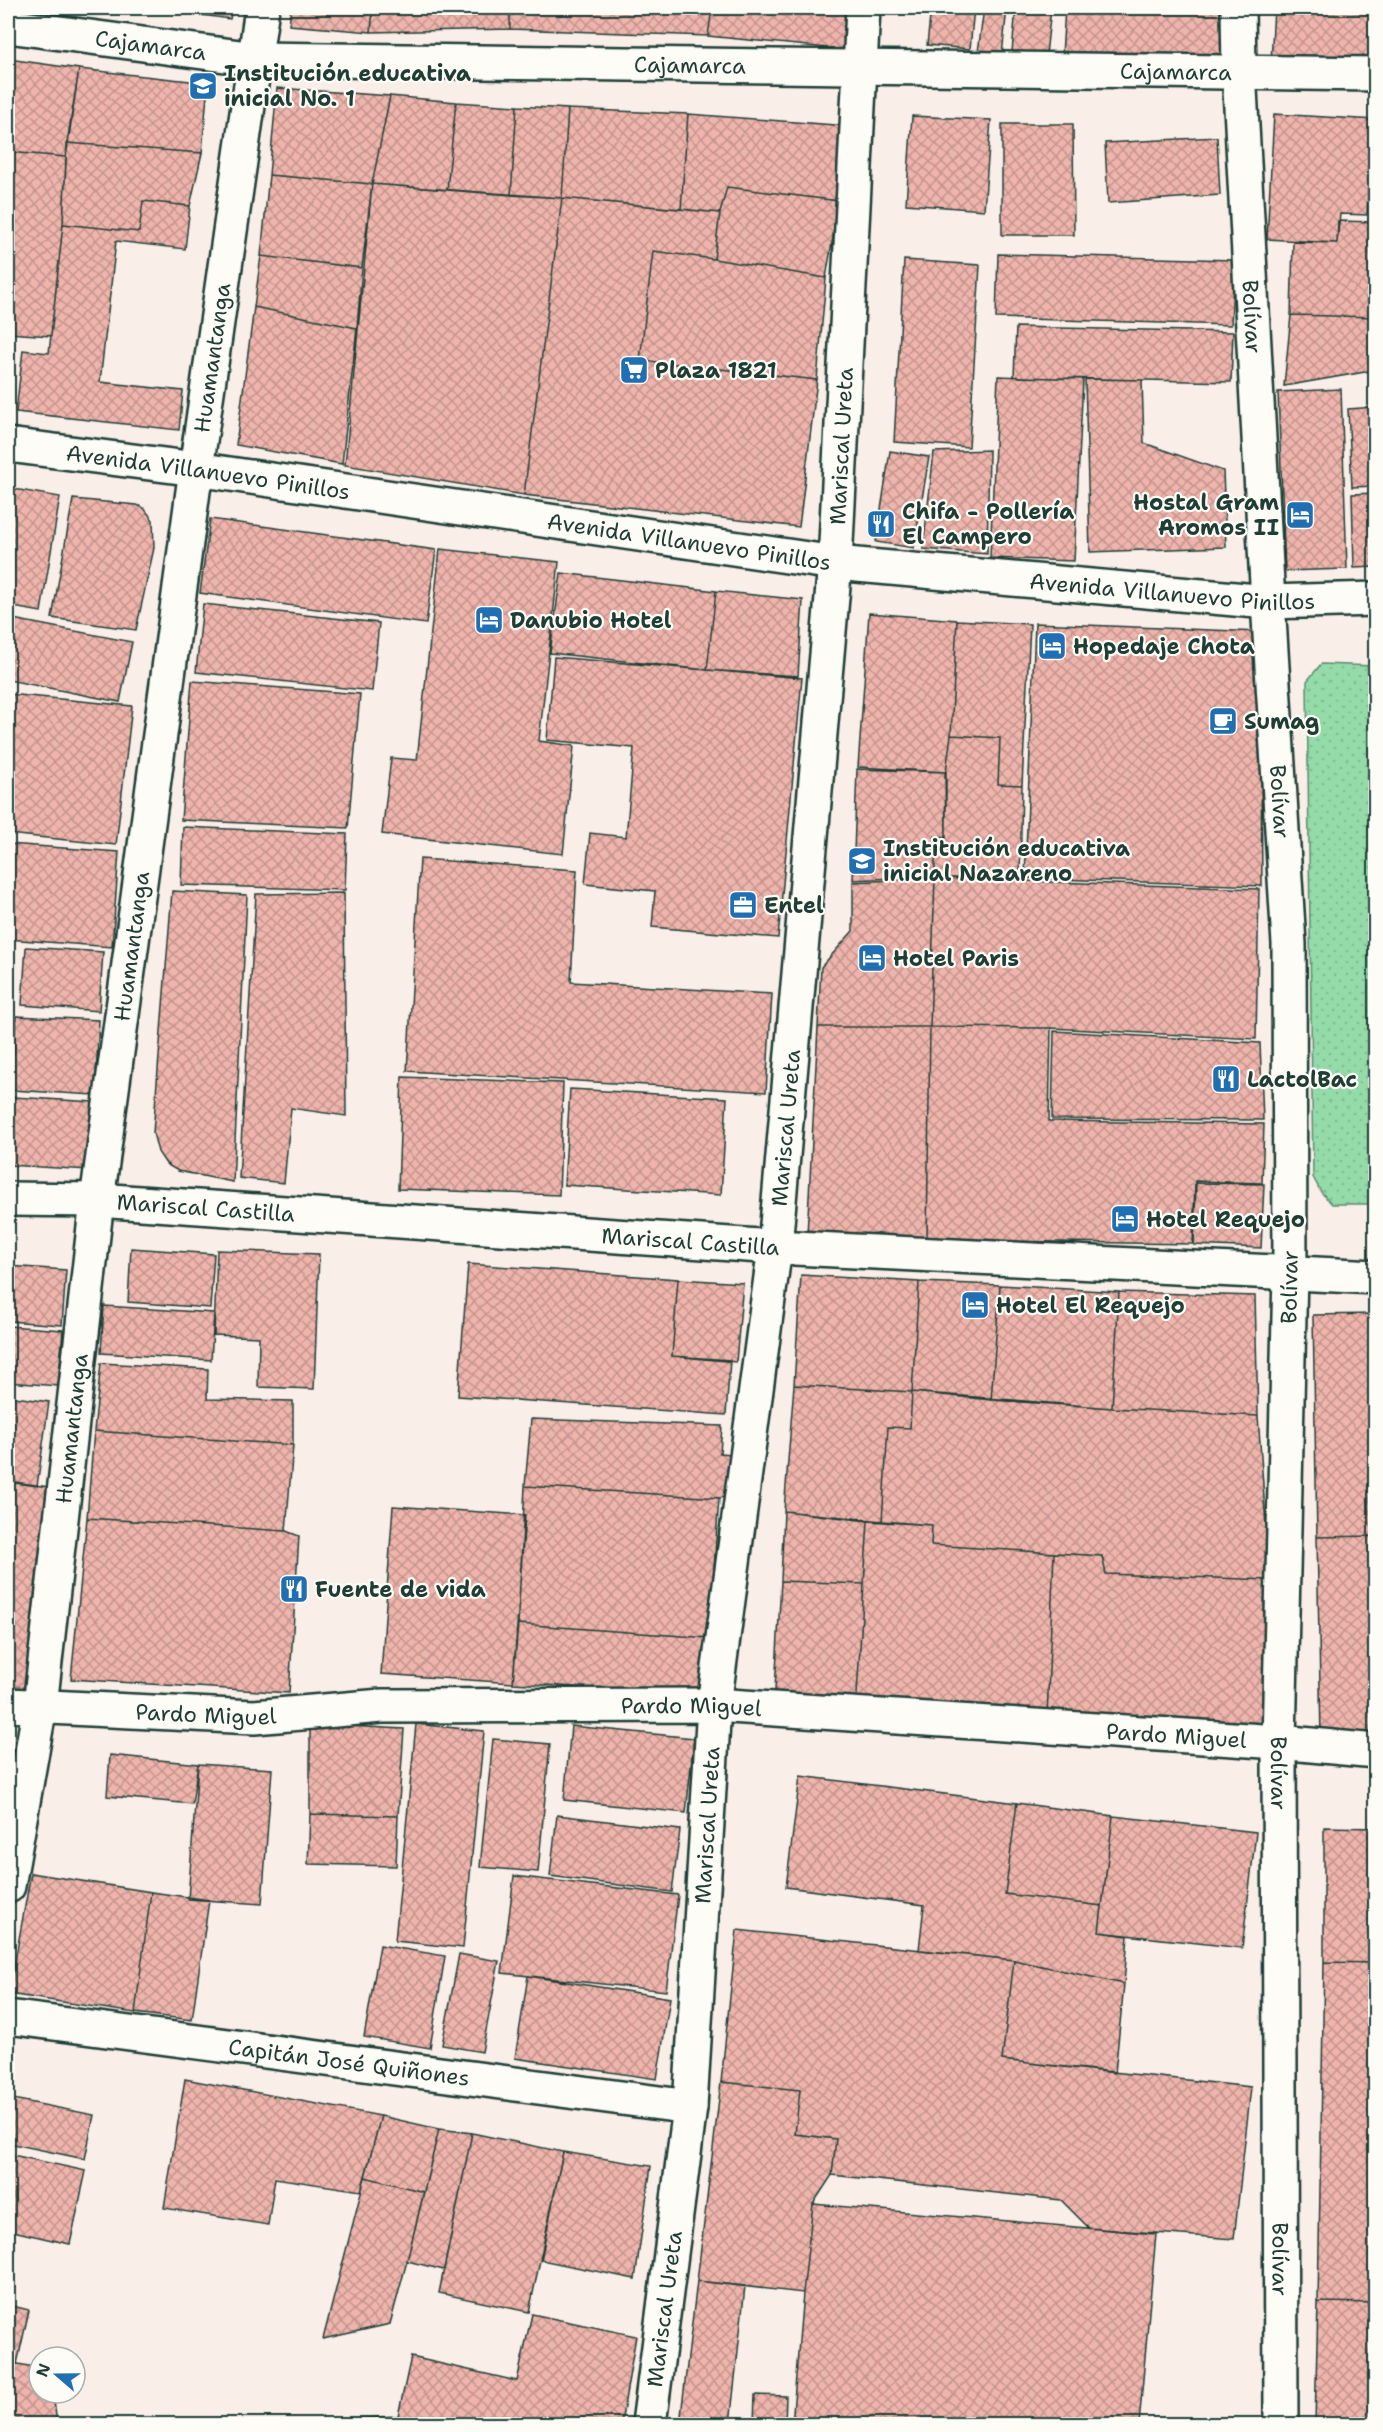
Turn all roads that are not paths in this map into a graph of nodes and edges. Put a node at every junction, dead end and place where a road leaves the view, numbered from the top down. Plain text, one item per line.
1 (262, 8) edge
2 (863, 8) edge
3 (1238, 8) edge
4 (8, 26) edge
5 (255, 59) junction
6 (859, 66) junction
7 (1239, 71) junction
8 (1376, 74) edge
9 (8, 444) edge
10 (196, 470) junction
11 (835, 562) junction
12 (1376, 599) edge
13 (1268, 602) junction
14 (8, 1199) edge
15 (97, 1200) junction
16 (775, 1247) junction
17 (1290, 1274) junction
18 (1376, 1277) edge
19 (8, 1705) edge
20 (714, 1705) junction
21 (40, 1706) junction
22 (1279, 1742) junction
23 (1376, 1751) edge
24 (8, 1886) edge
25 (8, 2018) edge
26 (690, 2107) junction
27 (648, 2424) edge
28 (1281, 2424) edge

1 - 5 street, Huamantanga
2 - 6 street, Mariscal Ureta
3 - 7 street, Bolívar
4 - 5 street, Cajamarca
5 - 6 street, Cajamarca
5 - 10 street, Huamantanga
6 - 7 street, Cajamarca
6 - 11 street, Mariscal Ureta
7 - 8 street, Cajamarca
7 - 13 street, Bolívar
9 - 10 street, Avenida Villanuevo Pinillos
10 - 11 street, Avenida Villanuevo Pinillos
10 - 15 street, Huamantanga
11 - 13 street, Avenida Villanuevo Pinillos
11 - 16 street, Mariscal Ureta
12 - 13 street, Avenida Villanuevo Pinillos
13 - 17 street, Bolívar
14 - 15 street, Mariscal Castilla
15 - 16 street, Mariscal Castilla
15 - 21 street, Huamantanga
16 - 17 street, Mariscal Castilla
16 - 20 street, Mariscal Ureta
17 - 18 street, Mariscal Castilla
17 - 22 street, Bolívar
19 - 21 street, Pardo Miguel
20 - 21 street, Pardo Miguel
20 - 22 street, Pardo Miguel
20 - 26 street, Mariscal Ureta
21 - 24 street, Huamantanga
22 - 23 street, Pardo Miguel
22 - 28 street, Bolívar
25 - 26 street, Capitán José Quiñones
26 - 27 street, Mariscal Ureta

